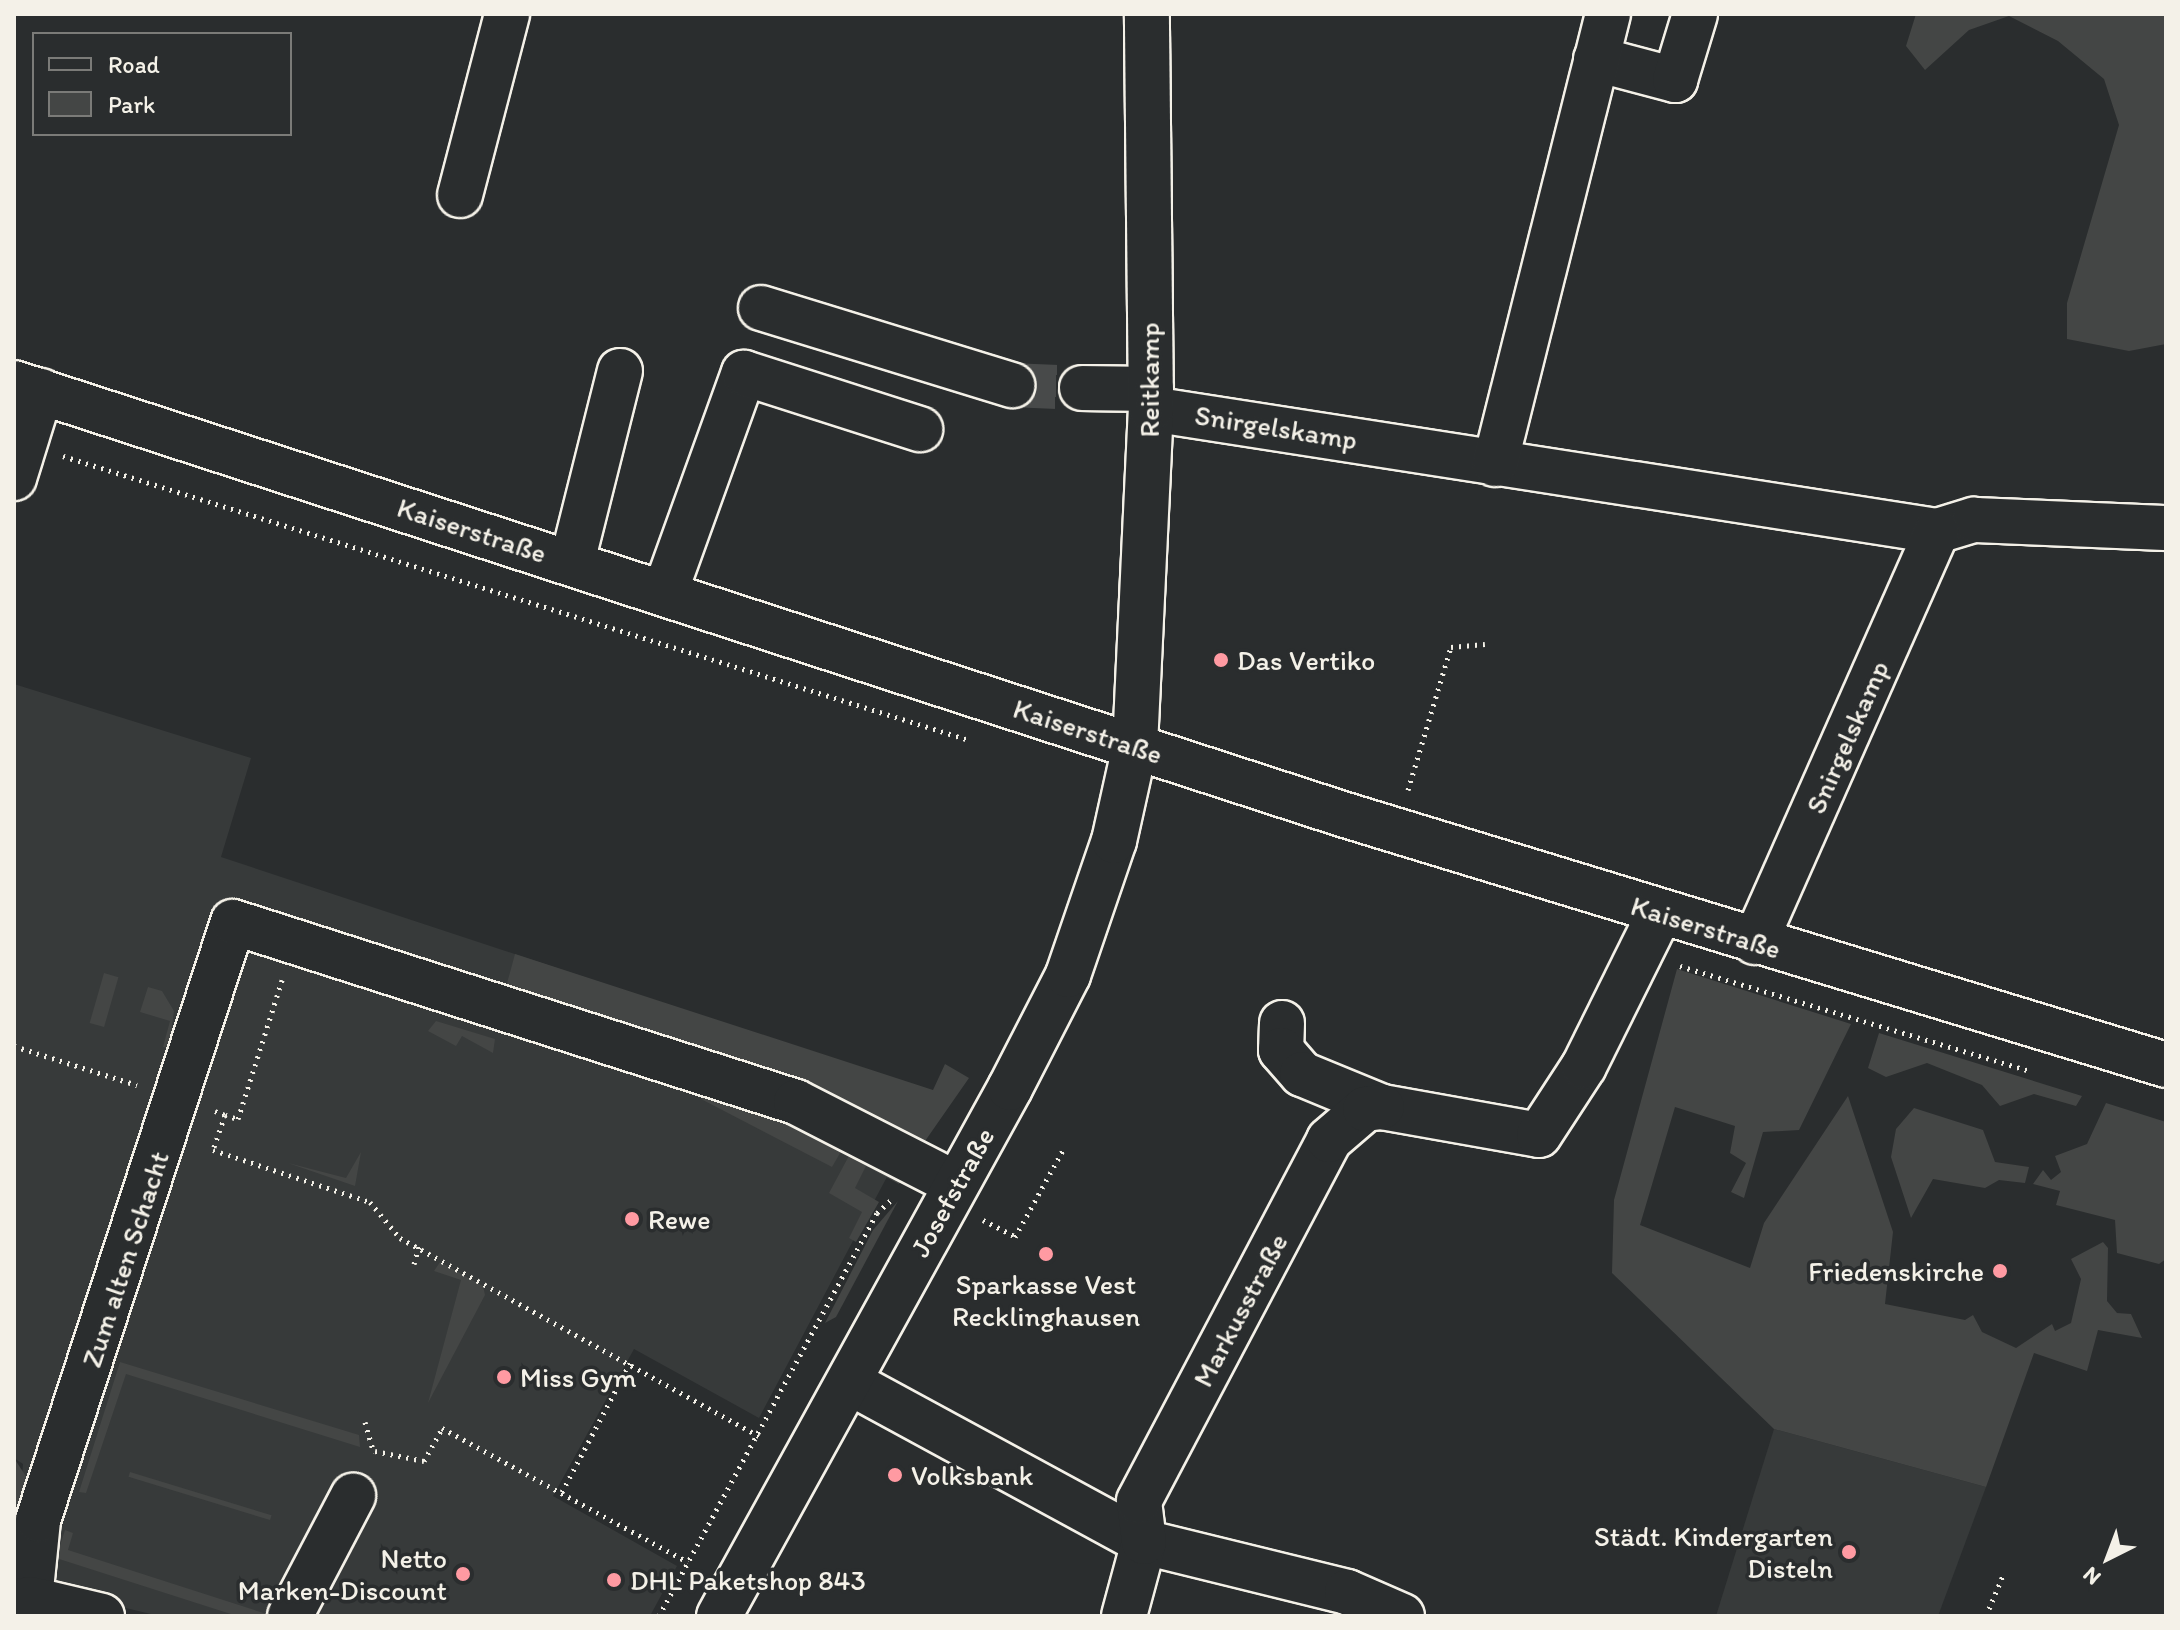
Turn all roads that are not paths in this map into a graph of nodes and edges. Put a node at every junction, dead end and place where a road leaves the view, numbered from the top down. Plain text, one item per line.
1 (1147, 14) edge
2 (1608, 14) edge
3 (1695, 14) edge
4 (495, 18) edge
5 (1596, 59) junction
6 (460, 195) dead end
7 (761, 308) dead end
8 (620, 371) dead end
9 (1012, 385) tunnel mouth
10 (27, 387) edge
11 (1082, 388) tunnel mouth
12 (1151, 399) junction
13 (920, 429) dead end
14 (19, 461) edge
15 (1495, 464) junction
16 (2166, 528) edge
17 (1937, 531) junction
18 (572, 562) junction
19 (665, 592) junction
20 (1135, 746) junction
21 (1660, 913) junction
22 (1755, 942) junction
23 (1282, 1023) dead end
24 (2166, 1065) edge
25 (1382, 1107) junction
26 (956, 1184) junction
27 (849, 1382) junction
28 (353, 1496) dead end
29 (1144, 1542) junction
30 (22, 1600) edge
31 (102, 1616) edge
32 (290, 1616) edge
33 (719, 1616) edge
34 (1124, 1616) edge
35 (1402, 1616) edge

1 - 12 street, Reitkamp
2 - 5 street
3 - 5 street
4 - 6 street
5 - 15 street
7 - 9 street
8 - 18 street
10 - 14 street
10 - 18 street, Kaiserstraße
11 - 12 street, Snirgelskamp
12 - 15 street, Snirgelskamp
12 - 20 street, Reitkamp
13 - 19 street
15 - 17 street, Snirgelskamp
16 - 17 street, Snirgelskamp
17 - 22 street, Snirgelskamp
18 - 19 street, Kaiserstraße
19 - 20 street, Kaiserstraße
20 - 21 street, Kaiserstraße
20 - 26 street, Josefstraße
21 - 22 street, Kaiserstraße
21 - 25 street
22 - 24 street, Kaiserstraße
23 - 25 street
25 - 29 street, Markusstraße
26 - 27 street, Josefstraße
26 - 30 street, Zum alten Schacht
27 - 29 street
27 - 33 street, Josefstraße
28 - 32 street
29 - 34 street, Markusstraße
29 - 35 street
30 - 31 street

